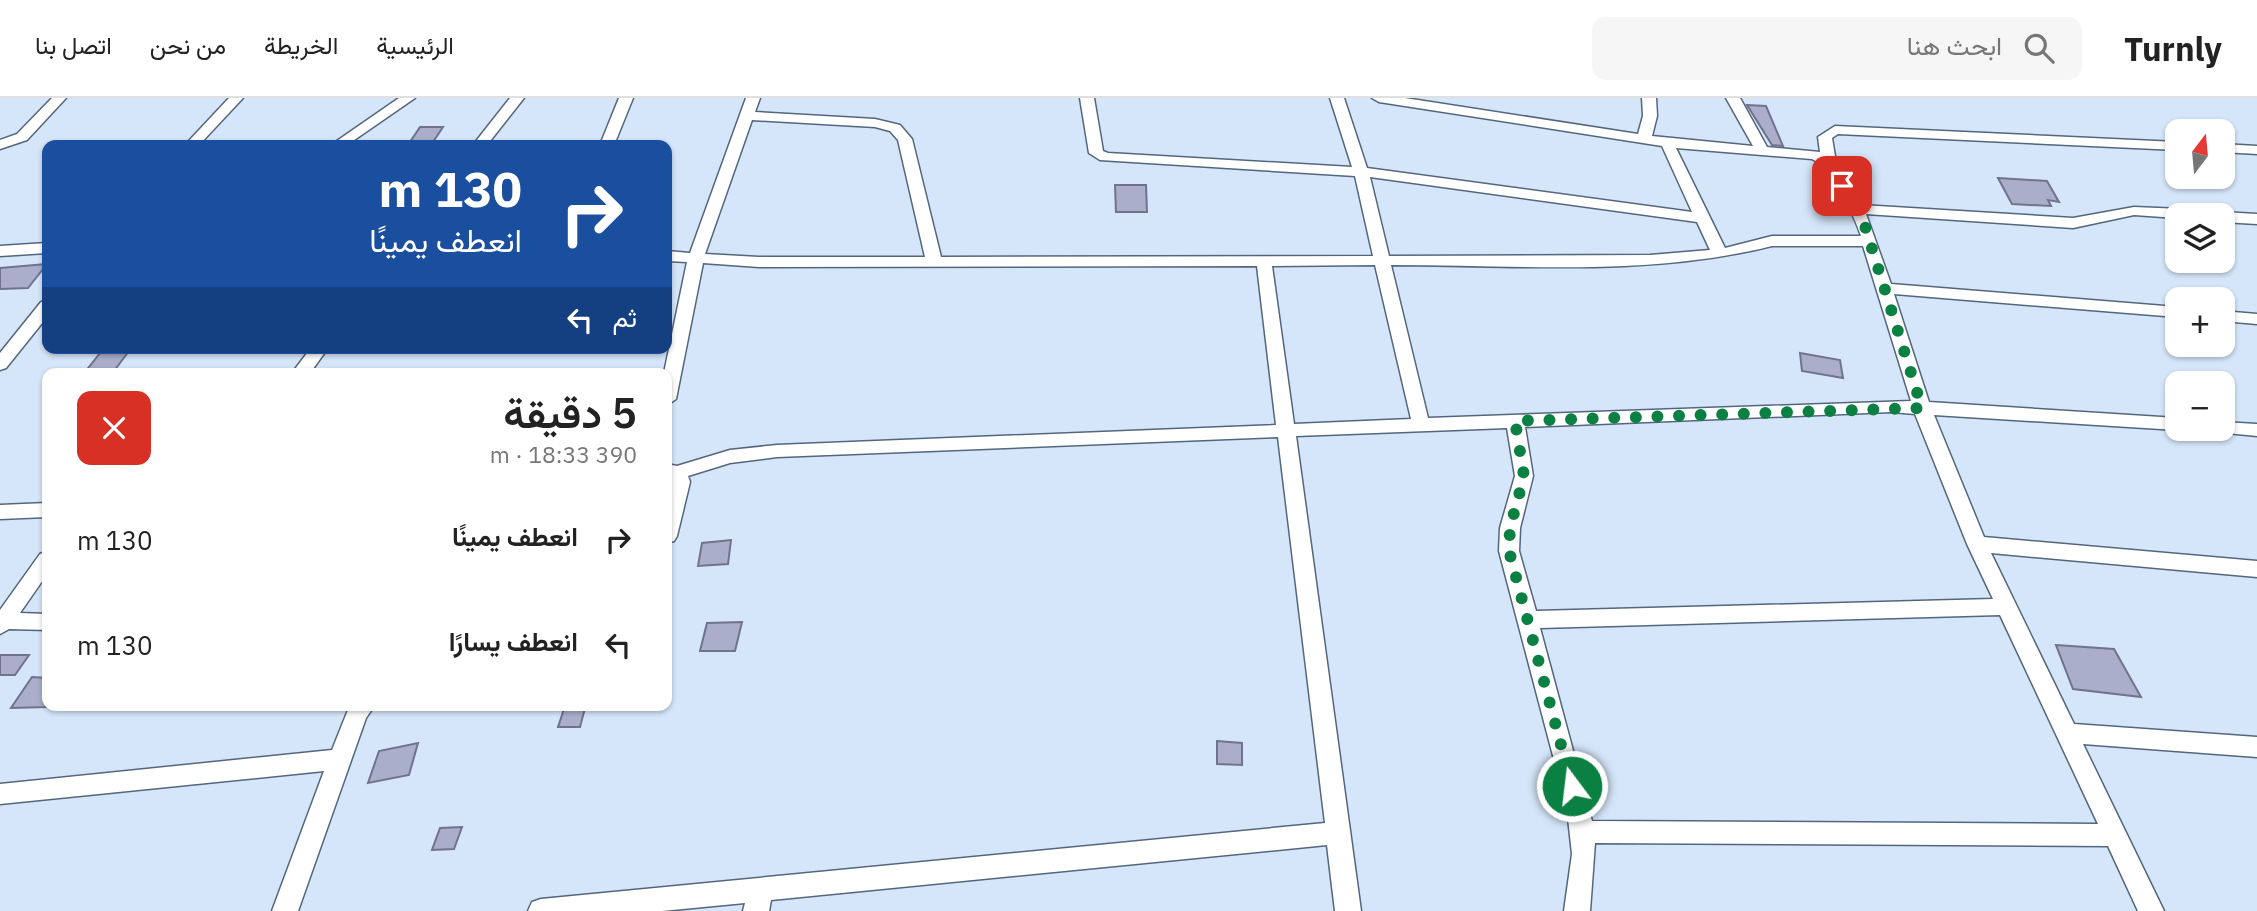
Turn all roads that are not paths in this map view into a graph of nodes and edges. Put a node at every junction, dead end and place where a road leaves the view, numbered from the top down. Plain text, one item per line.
1 (59, 98) edge
2 (236, 98) edge
3 (408, 98) edge
4 (517, 98) edge
5 (625, 98) edge
6 (753, 98) edge
7 (1087, 98) edge
8 (1337, 98) edge
9 (1379, 98) edge
10 (1487, 98) edge
11 (1649, 98) edge
12 (1733, 98) edge
13 (1492, 113) junction
14 (747, 116) junction
15 (1644, 139) junction
16 (197, 140) edge
17 (345, 140) edge
18 (484, 140) edge
19 (609, 140) edge
20 (1667, 143) junction
21 (0, 145) edge
22 (2165, 145) edge
23 (2235, 149) edge
24 (1762, 150) junction
25 (2257, 150) edge
26 (1829, 162) junction
27 (1361, 172) junction
28 (1855, 209) junction
29 (2165, 213) edge
30 (1703, 218) junction
31 (2235, 218) edge
32 (2257, 219) edge
33 (1869, 241) junction
34 (42, 248) edge
35 (0, 251) edge
36 (1720, 254) junction
37 (672, 256) edge
38 (696, 257) junction
39 (1381, 260) junction
40 (934, 261) junction
41 (1264, 262) junction
42 (1884, 288) junction
43 (2165, 311) edge
44 (42, 312) edge
45 (2235, 317) edge
46 (2257, 318) edge
47 (315, 354) edge
48 (3, 357) edge
49 (305, 368) edge
50 (672, 375) edge
51 (1922, 408) junction
52 (1515, 421) junction
53 (2165, 423) edge
54 (1421, 425) junction
55 (2235, 429) edge
56 (1286, 430) junction
57 (2257, 430) edge
58 (672, 472) edge
59 (42, 510) edge
60 (0, 512) edge
61 (672, 517) edge
62 (1977, 544) junction
63 (42, 566) edge
64 (2257, 569) edge
65 (2007, 607) junction
66 (1527, 620) junction
67 (42, 622) edge
68 (2, 623) edge
69 (359, 711) edge
70 (2067, 733) junction
71 (2257, 747) edge
72 (342, 760) junction
73 (0, 794) edge
74 (1583, 832) junction
75 (1338, 833) junction
76 (2114, 835) junction
77 (758, 901) edge
78 (285, 911) edge
79 (541, 911) edge
80 (1348, 911) edge
81 (1577, 911) edge
82 (2151, 911) edge

1 - 21 street
2 - 16 street
3 - 17 street
4 - 18 street
5 - 19 street
6 - 14 street
7 - 27 street
8 - 27 street
9 - 13 street
10 - 13 street
11 - 15 street
12 - 24 street
13 - 15 street
14 - 38 street
14 - 40 street
15 - 20 street
20 - 24 street
20 - 30 street
22 - 26 street
23 - 25 street
24 - 26 street
26 - 28 street
27 - 30 street
27 - 39 street
28 - 29 street
28 - 33 street
30 - 36 street
31 - 32 street
33 - 36 street
33 - 42 street
34 - 35 street
36 - 39 street
37 - 38 street
38 - 40 street
38 - 50 street
39 - 41 street
39 - 54 street
40 - 41 street
41 - 56 street
42 - 43 street
42 - 51 street
44 - 48 street
45 - 46 street
47 - 49 street
51 - 52 street
51 - 53 street
51 - 62 street
52 - 54 street
52 - 66 street
54 - 56 street
55 - 57 street
56 - 58 street
56 - 75 street
58 - 61 street
59 - 60 street
62 - 64 street
62 - 65 street
63 - 68 street
65 - 66 street
65 - 70 street
66 - 74 street
67 - 68 street
69 - 72 street
70 - 71 street
70 - 76 street
72 - 73 street
72 - 78 street
74 - 76 street
74 - 81 street
75 - 77 street
75 - 80 street
76 - 82 street
77 - 79 street

